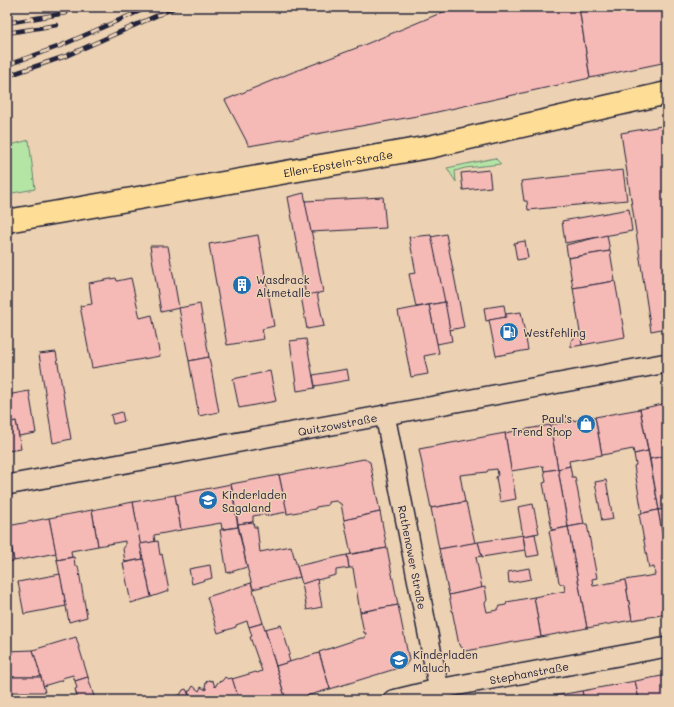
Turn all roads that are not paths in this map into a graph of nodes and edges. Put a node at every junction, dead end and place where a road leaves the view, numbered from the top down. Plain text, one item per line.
1 (667, 93) edge
2 (7, 221) edge
3 (667, 363) edge
4 (385, 415) junction
5 (7, 485) edge
6 (667, 647) edge
7 (440, 694) edge
8 (393, 700) edge

1 - 2 main road, Ellen-Epstein-Straße
3 - 4 street, Quitzowstraße
4 - 5 street, Quitzowstraße
4 - 7 street, Rathenower Straße
6 - 7 street, Stephanstraße
7 - 8 street, Stephanstraße

